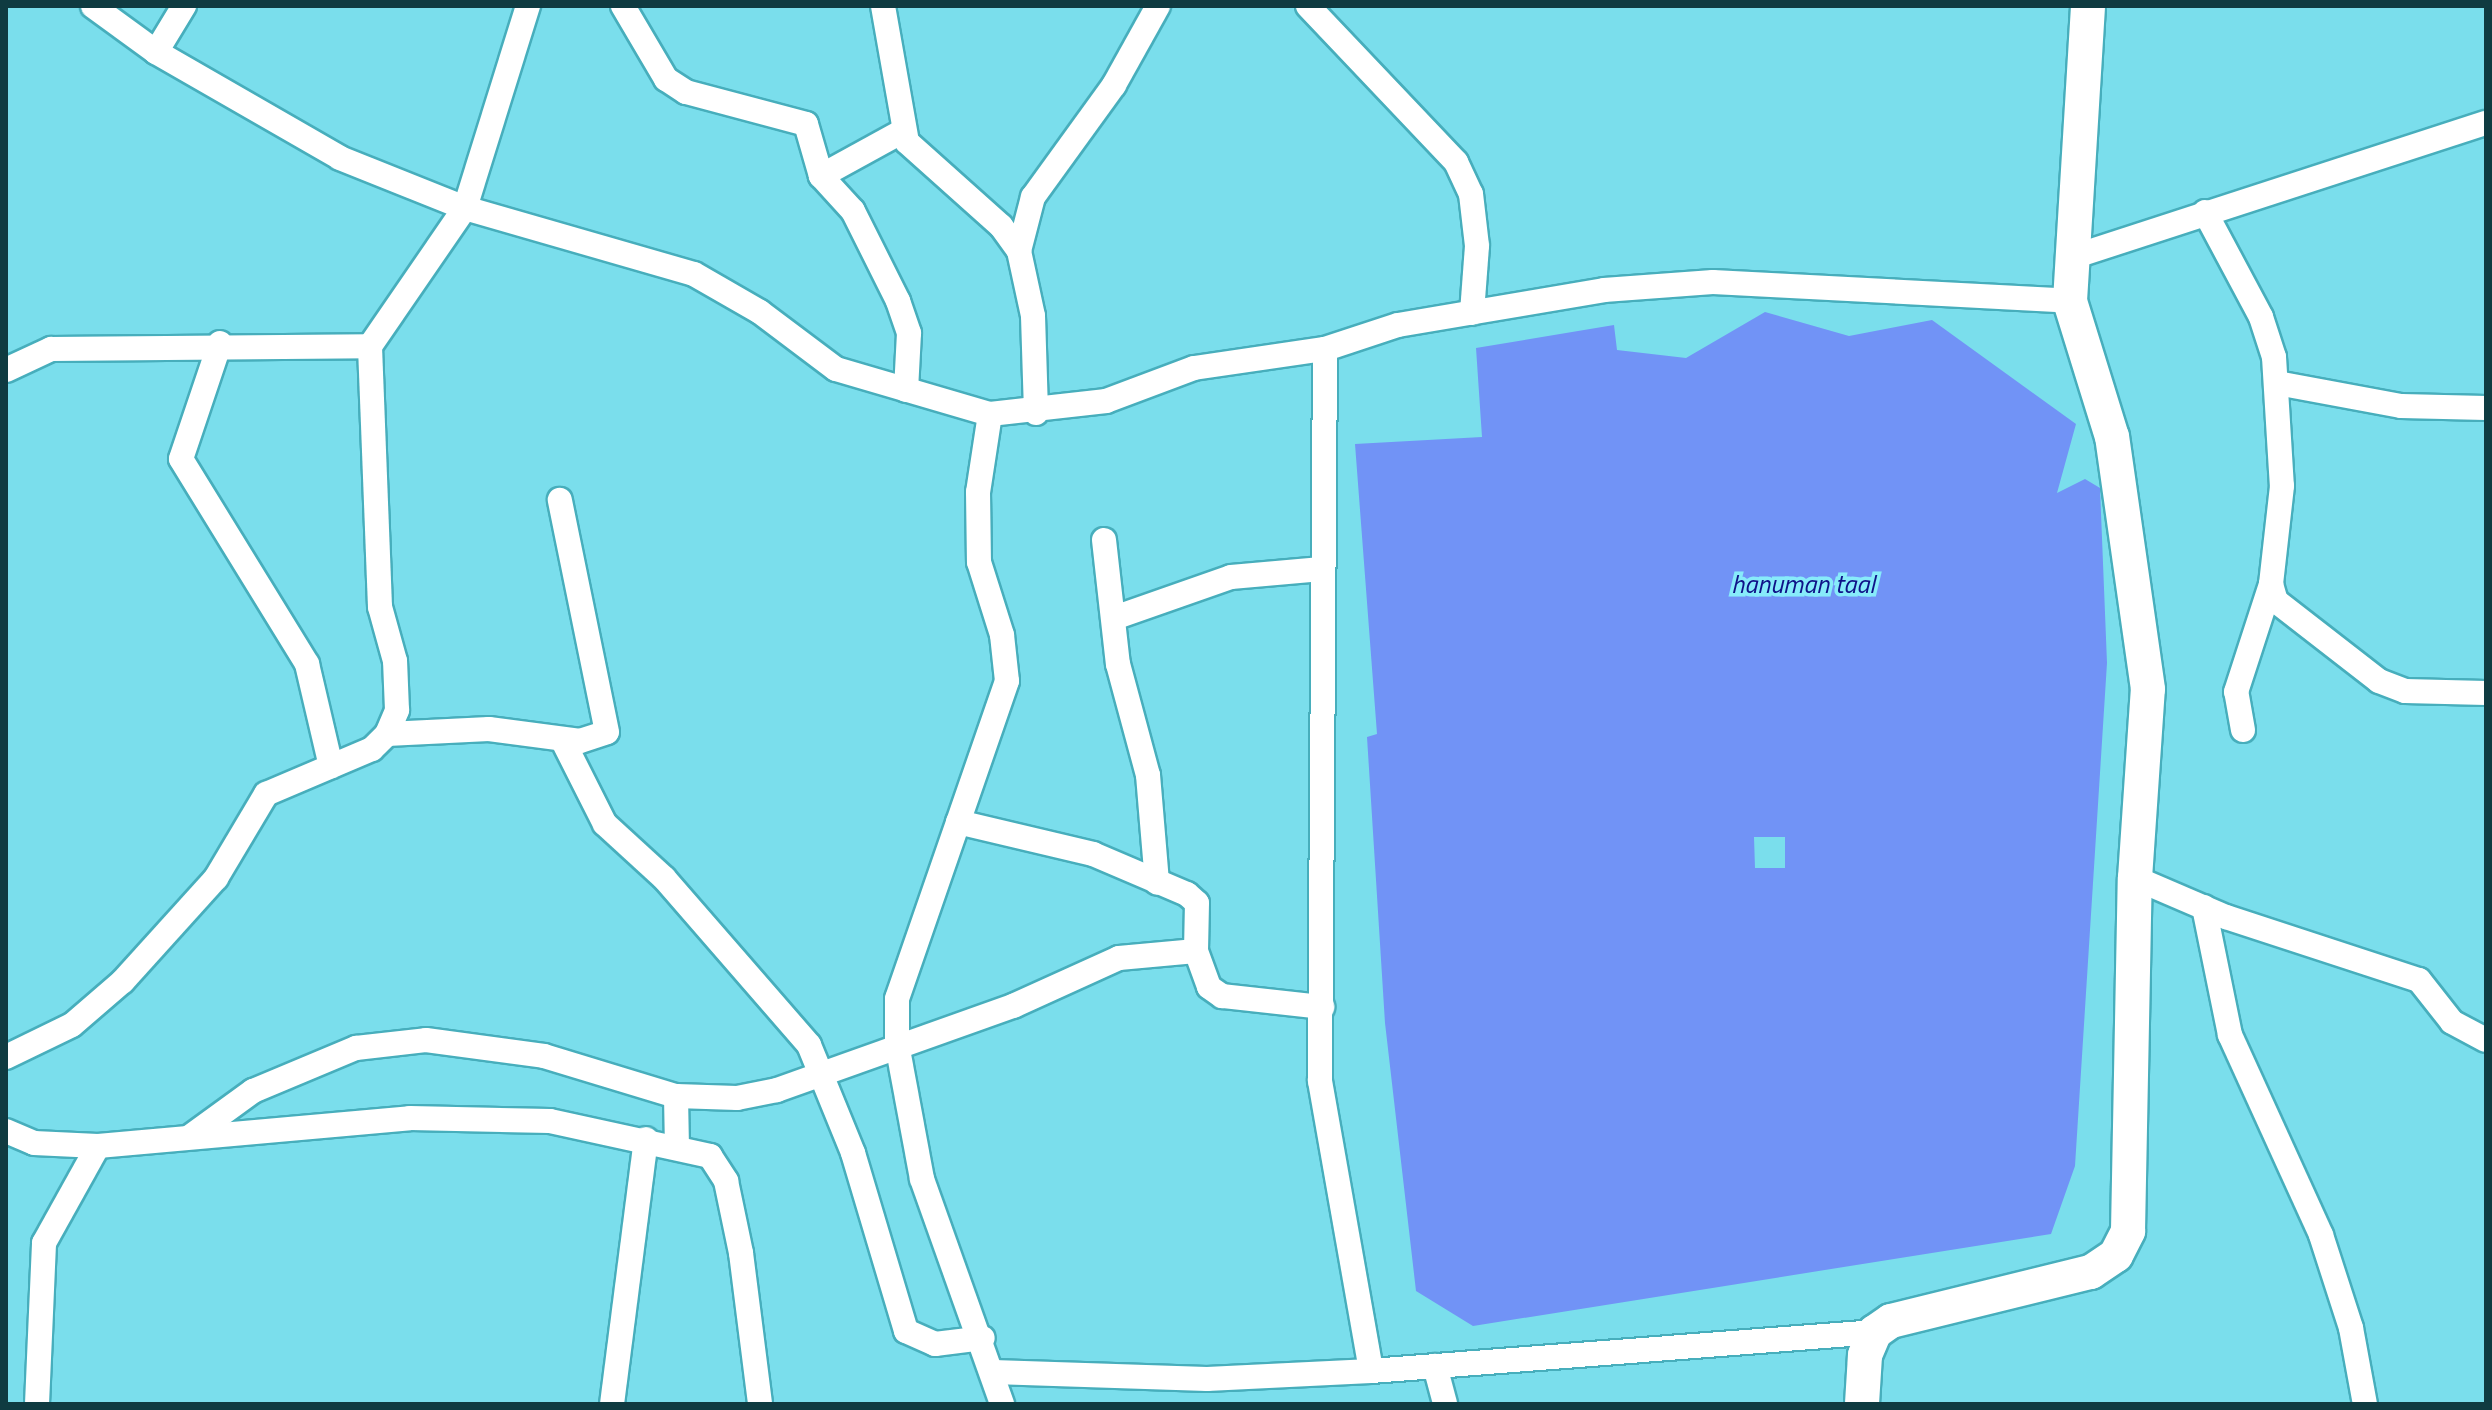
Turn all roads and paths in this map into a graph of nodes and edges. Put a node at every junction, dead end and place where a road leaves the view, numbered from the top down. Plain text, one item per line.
1 (93, 6) edge
2 (184, 6) edge
3 (528, 6) edge
4 (623, 6) edge
5 (883, 6) edge
6 (1158, 6) edge
7 (1308, 6) edge
8 (2088, 6) edge
9 (156, 52) junction
10 (2486, 123) edge
11 (903, 131) junction
12 (821, 176) junction
13 (465, 208) junction
14 (2205, 212) junction
15 (1019, 251) junction
16 (2070, 258) junction
17 (2070, 301) junction
18 (1472, 313) junction
19 (220, 343) junction
20 (370, 346) junction
21 (1325, 349) junction
22 (6, 370) edge
23 (2277, 383) junction
24 (906, 390) junction
25 (2486, 408) edge
26 (1036, 413) junction
27 (990, 414) junction
28 (560, 500) dead end
29 (1104, 540) dead end
30 (1322, 569) junction
31 (2271, 584) junction
32 (1114, 618) junction
33 (2486, 693) edge
34 (2243, 730) dead end
35 (387, 734) junction
36 (562, 739) junction
37 (331, 766) junction
38 (958, 822) junction
39 (2135, 878) junction
40 (1157, 883) junction
41 (2204, 907) junction
42 (1196, 951) junction
43 (1322, 1007) junction
44 (2486, 1040) edge
45 (897, 1044) junction
46 (6, 1057) edge
47 (825, 1074) junction
48 (676, 1096) junction
49 (6, 1131) edge
50 (190, 1137) junction
51 (646, 1139) junction
52 (98, 1146) junction
53 (677, 1146) junction
54 (1875, 1332) junction
55 (983, 1338) junction
56 (1435, 1366) junction
57 (1371, 1371) junction
58 (993, 1372) junction
59 (37, 1404) edge
60 (612, 1404) edge
61 (760, 1404) edge
62 (1002, 1404) edge
63 (1445, 1404) edge
64 (1862, 1404) edge
65 (2365, 1404) edge

1 - 9 street
2 - 9 street
3 - 13 street
4 - 12 street
5 - 11 street
6 - 15 street
7 - 18 street
8 - 16 street
9 - 13 street
10 - 14 street
11 - 12 street
11 - 15 street
12 - 24 street
13 - 20 street
13 - 24 street
14 - 16 street
14 - 23 street
15 - 26 street
16 - 17 street
17 - 18 street
17 - 39 street
18 - 21 street
19 - 20 street
19 - 22 street
19 - 37 street
20 - 35 street
21 - 26 street
21 - 30 street
23 - 25 street
23 - 31 street
24 - 27 street
26 - 27 street
27 - 38 street
28 - 36 street
29 - 32 street
30 - 32 street
30 - 43 street
31 - 33 street
31 - 34 street
32 - 40 street
35 - 36 street
35 - 37 street
36 - 47 street
37 - 46 street
38 - 40 street
38 - 45 street
39 - 41 street
39 - 54 street
40 - 42 street
41 - 44 street
41 - 65 street
42 - 43 street
42 - 45 street
43 - 57 street
45 - 47 street
45 - 55 street
47 - 48 street
47 - 55 street
48 - 50 street
48 - 53 street
49 - 52 street
50 - 51 street
50 - 52 street
51 - 53 street
51 - 60 street
52 - 59 street
53 - 61 street
54 - 56 street
54 - 64 street
55 - 58 street
56 - 57 street
56 - 63 street
57 - 58 street
58 - 62 street

